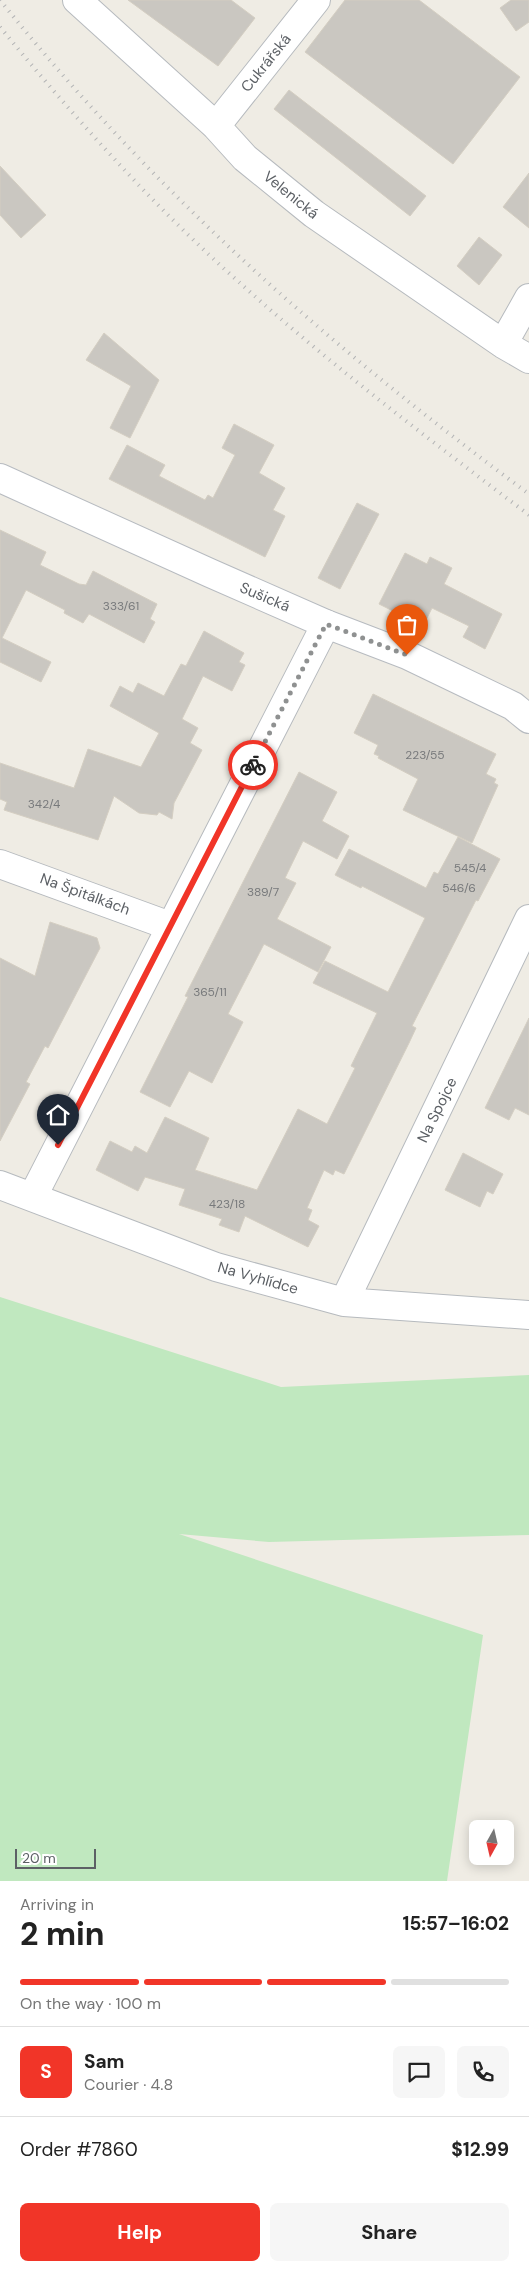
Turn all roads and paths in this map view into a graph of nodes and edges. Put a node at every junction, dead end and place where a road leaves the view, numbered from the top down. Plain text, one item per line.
1 (77, 0) edge
2 (316, 0) edge
3 (216, 126) junction
4 (529, 298) edge
5 (503, 344) junction
6 (529, 358) edge
7 (0, 478) edge
8 (326, 624) junction
9 (529, 718) edge
10 (0, 864) edge
11 (529, 919) edge
12 (170, 926) junction
13 (0, 1185) edge
14 (33, 1196) junction
15 (344, 1302) junction
16 (529, 1315) edge

1 - 3 street, Velenická
2 - 3 street, Cukrářská
3 - 5 street, Velenická
4 - 5 street
5 - 6 street, Velenická
7 - 8 street, Sušická
8 - 9 street, Sušická
8 - 12 street
10 - 12 street, Na Špitálkách
11 - 15 street, Na Spojce
12 - 14 street
13 - 14 street, Na Vyhlídce
14 - 15 street, Na Vyhlídce
15 - 16 street, Na Vyhlídce

